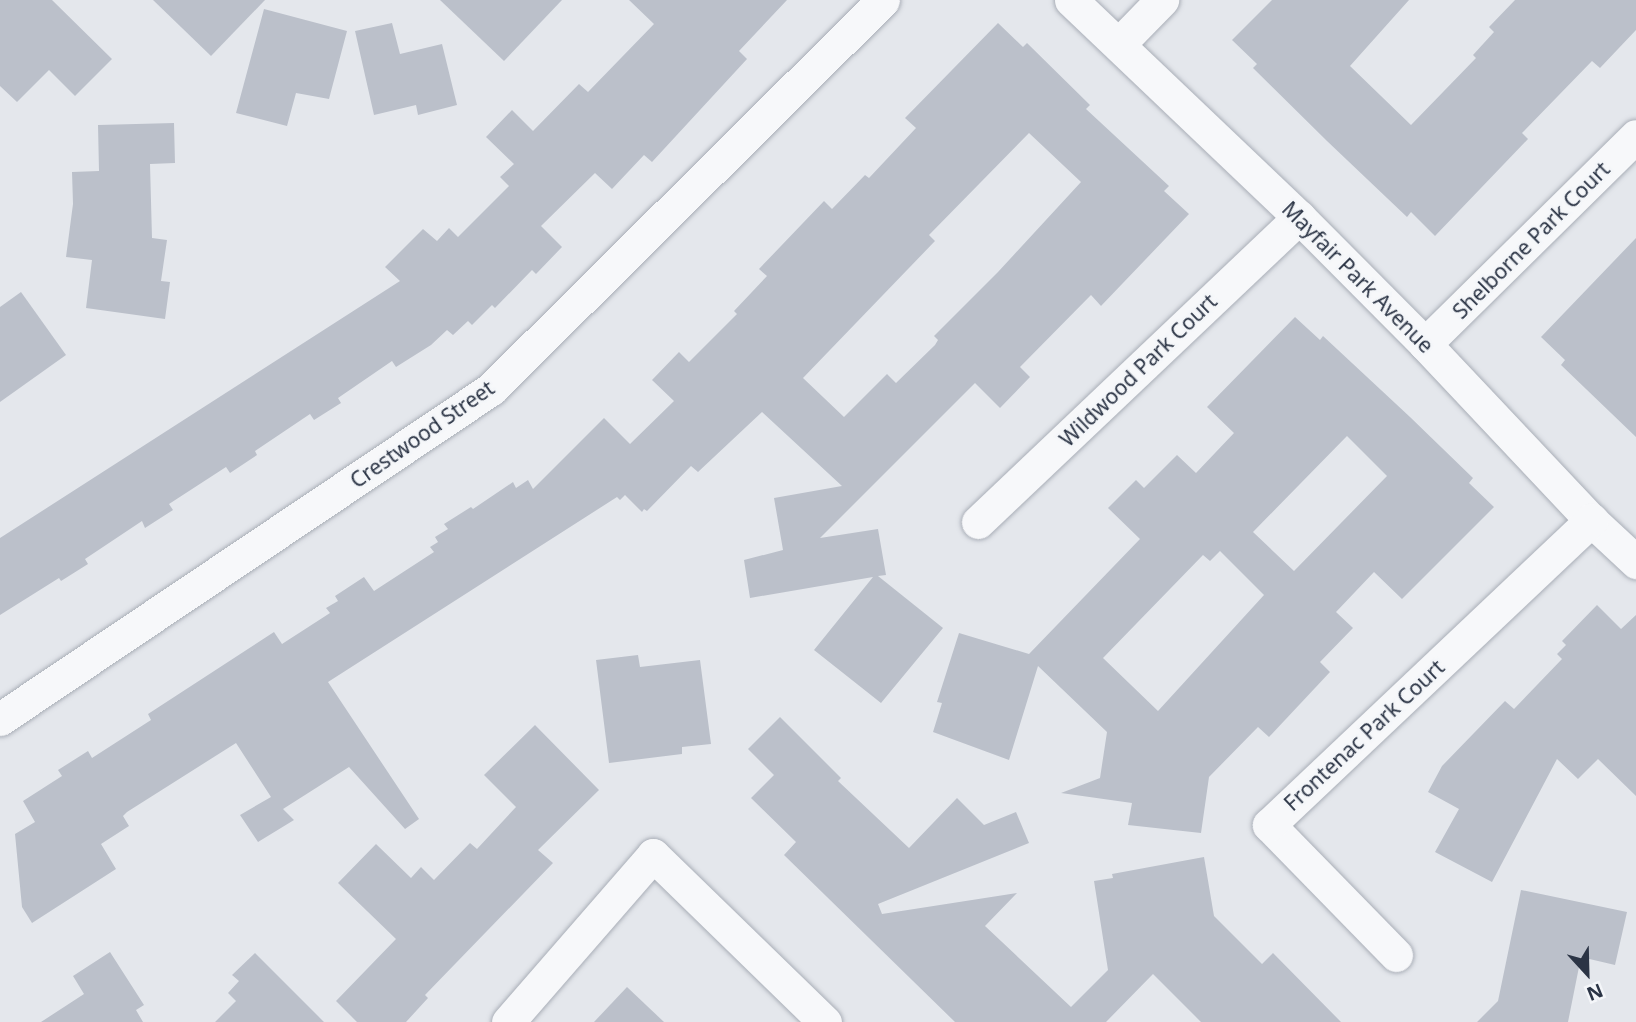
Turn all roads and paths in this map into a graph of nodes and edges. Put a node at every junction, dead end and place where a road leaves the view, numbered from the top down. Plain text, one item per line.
1 (883, 0) edge
2 (1071, 0) edge
3 (1162, 0) edge
4 (1119, 44) junction
5 (1636, 136) edge
6 (1299, 217) junction
7 (1425, 344) junction
8 (1591, 520) junction
9 (978, 522) dead end
10 (1636, 562) edge
11 (0, 719) edge
12 (1396, 955) dead end
13 (508, 1022) edge
14 (825, 1022) edge

1 - 11 street, Crestwood Street
2 - 4 street, Mayfair Park Avenue
3 - 4 street
4 - 6 street, Mayfair Park Avenue
5 - 7 street, Shelborne Park Court
6 - 7 street, Mayfair Park Avenue
6 - 9 street, Wildwood Park Court
7 - 8 street, Mayfair Park Avenue
8 - 10 street, Mayfair Park Avenue
8 - 12 street, Frontenac Park Court
13 - 14 street

